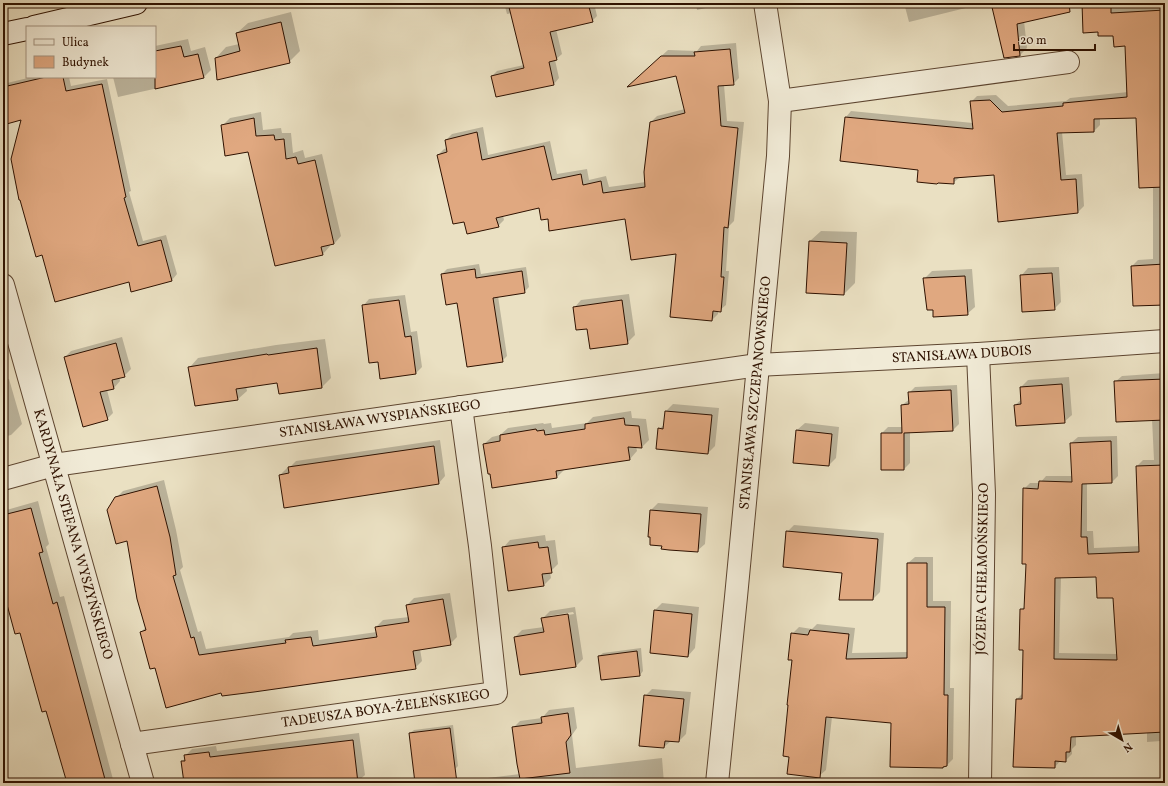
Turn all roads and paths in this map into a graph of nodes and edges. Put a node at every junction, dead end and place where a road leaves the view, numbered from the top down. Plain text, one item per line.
1 (136, 3) edge
2 (765, 3) edge
3 (38, 26) edge
4 (26, 29) edge
5 (3, 34) edge
6 (1068, 62) dead end
7 (780, 101) junction
8 (3, 285) edge
9 (1165, 341) edge
10 (978, 354) junction
11 (758, 365) junction
12 (461, 407) junction
13 (54, 465) junction
14 (3, 479) edge
15 (132, 744) junction
16 (143, 783) edge
17 (717, 783) edge
18 (980, 783) edge

1 - 3 street
2 - 7 street, STANISŁAWA SZCZEPANOWSKIEGO
4 - 5 street
6 - 7 street
7 - 11 street, STANISŁAWA SZCZEPANOWSKIEGO
8 - 13 street, KARDYNAŁA STEFANA WYSZYŃSKIEGO
9 - 10 street, STANISŁAWA DUBOIS
10 - 11 street, STANISŁAWA DUBOIS
10 - 18 street, JÓZEFA CHEŁMOŃSKIEGO
11 - 12 street, STANISŁAWA WYSPIAŃSKIEGO
11 - 17 street, STANISŁAWA SZCZEPANOWSKIEGO
12 - 13 street, STANISŁAWA WYSPIAŃSKIEGO
12 - 15 street, TADEUSZA BOYA-ŻELEŃSKIEGO
13 - 14 street, STANISŁAWA WYSPIAŃSKIEGO
13 - 15 street, KARDYNAŁA STEFANA WYSZYŃSKIEGO
15 - 16 street, KARDYNAŁA STEFANA WYSZYŃSKIEGO

